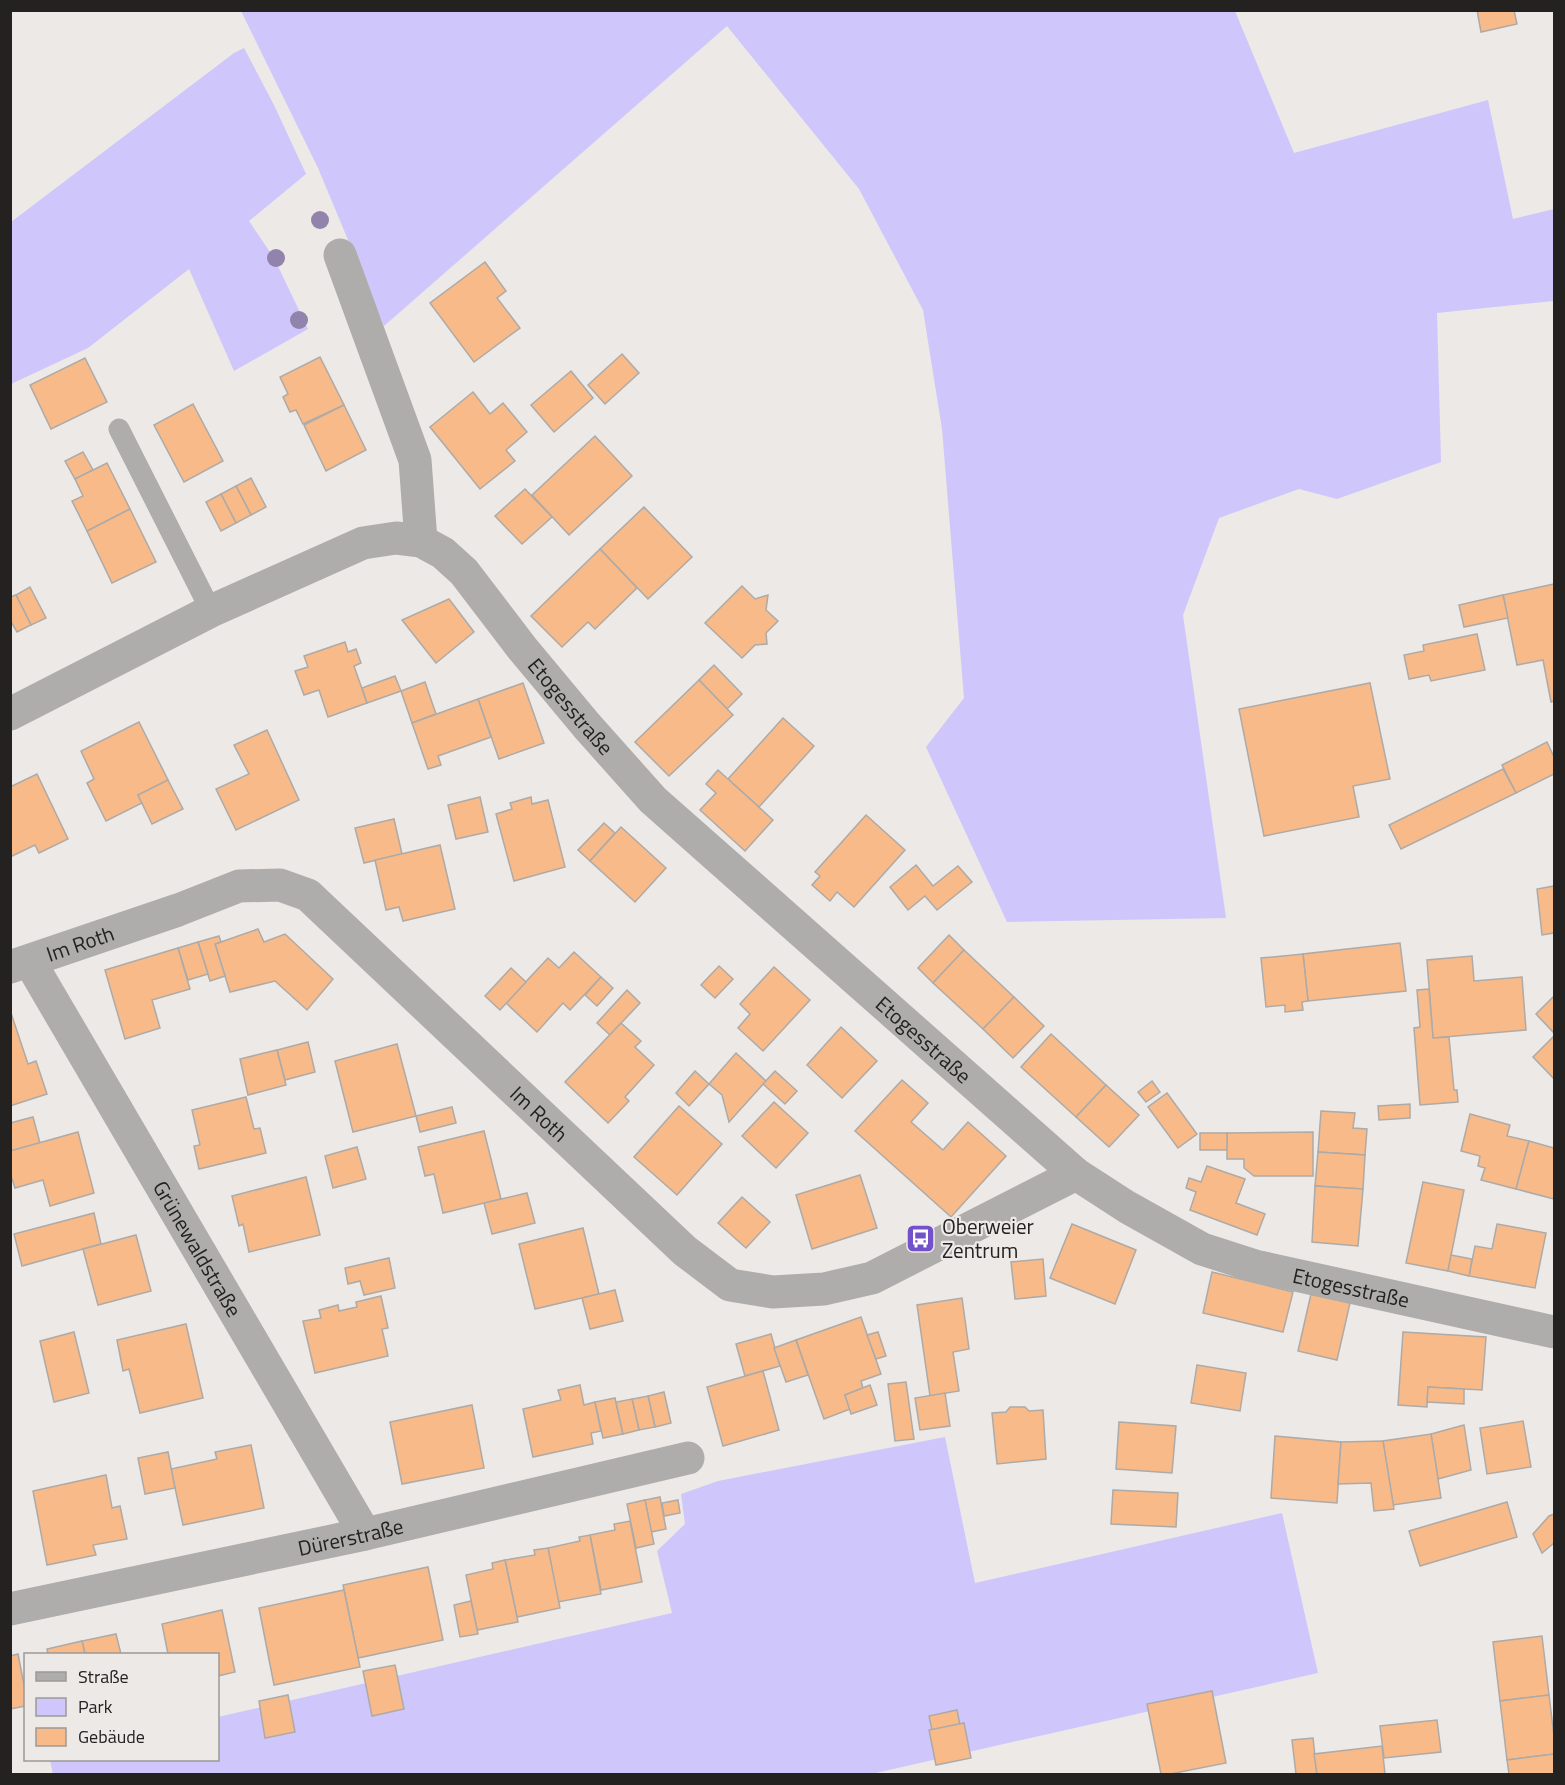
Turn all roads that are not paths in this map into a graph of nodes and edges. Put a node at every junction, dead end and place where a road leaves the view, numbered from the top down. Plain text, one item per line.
1 (340, 255) dead end
2 (119, 429) dead end
3 (421, 541) junction
4 (211, 611) junction
5 (10, 714) edge
6 (20, 964) edge
7 (1076, 1174) junction
8 (1554, 1332) edge
9 (688, 1458) dead end
10 (365, 1534) junction
11 (10, 1609) edge

1 - 3 street
2 - 4 lane
3 - 4 street, Etogesstraße
3 - 7 street, Etogesstraße
4 - 5 street, Etogesstraße
6 - 7 street, Im Roth
6 - 10 street, Grünewaldstraße
7 - 8 street, Etogesstraße
9 - 10 street, Dürerstraße
10 - 11 street, Dürerstraße

